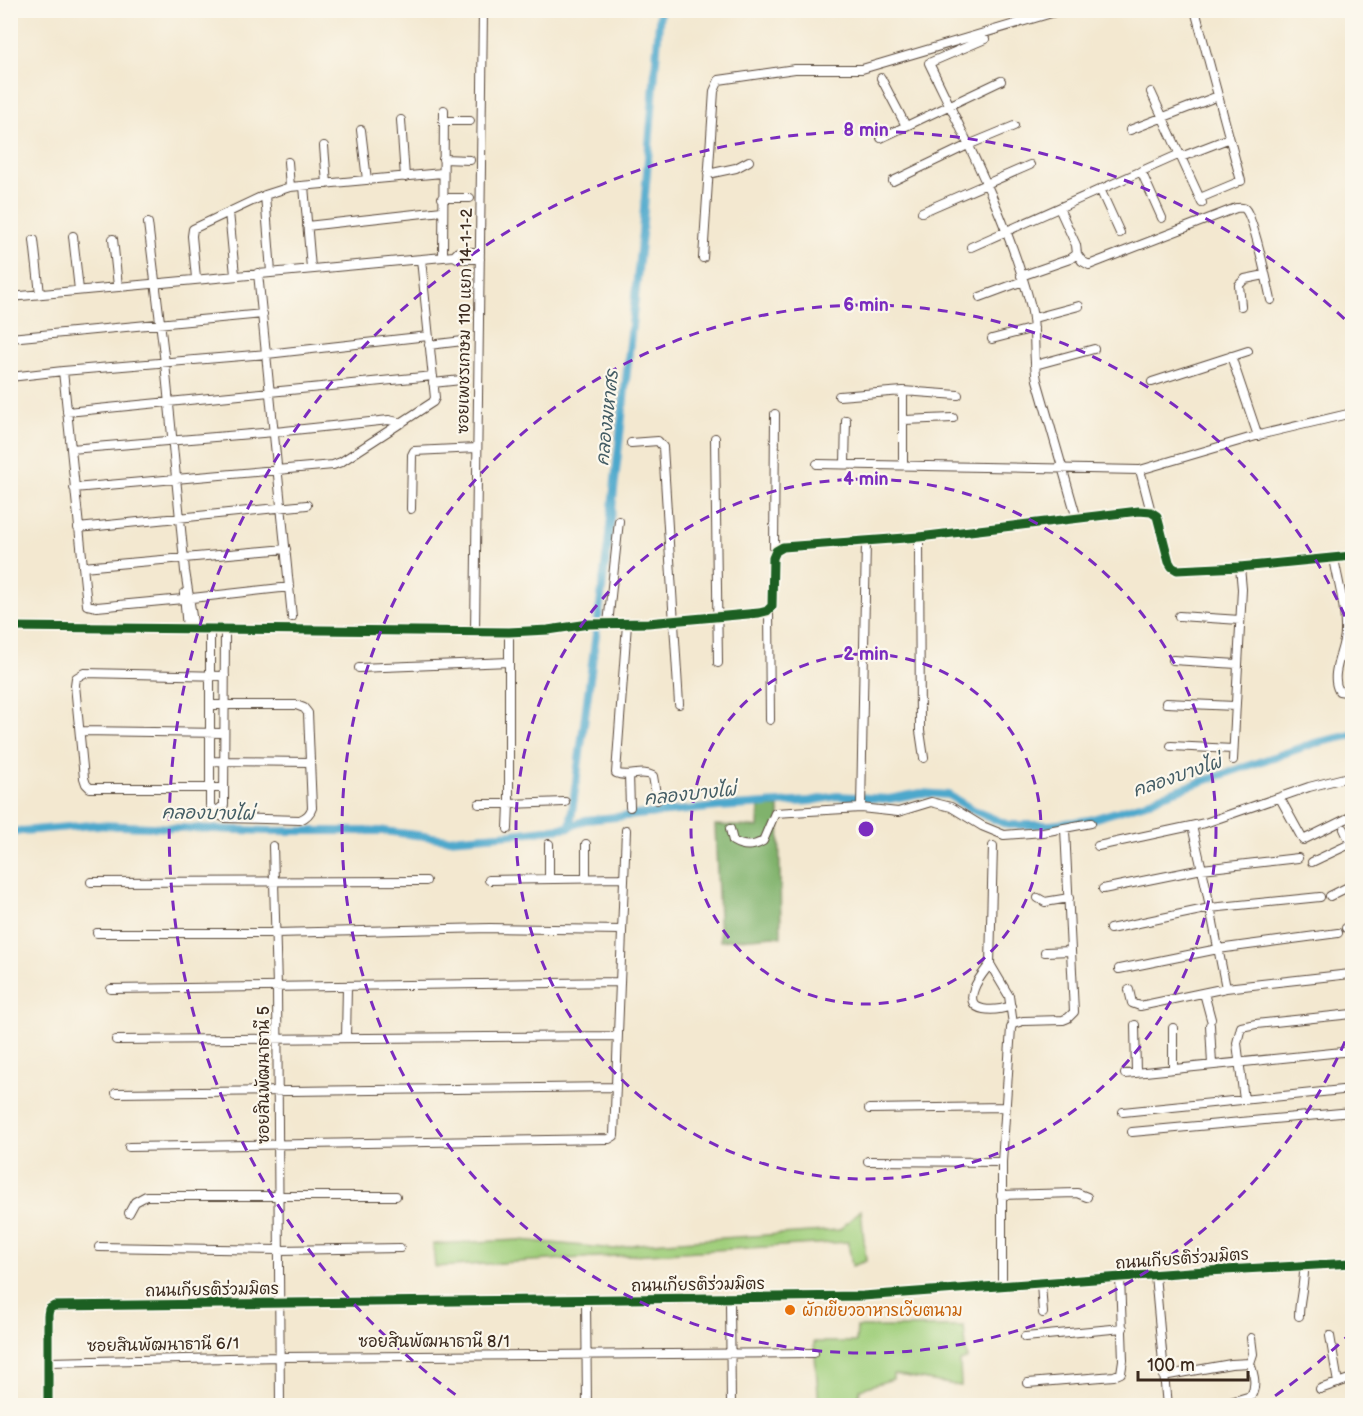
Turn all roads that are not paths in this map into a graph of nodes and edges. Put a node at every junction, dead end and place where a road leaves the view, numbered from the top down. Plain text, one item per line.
1 (483, 10) edge
2 (1062, 10) edge
3 (1195, 10) edge
4 (986, 39) dead end
5 (881, 78) dead end
6 (1001, 81) dead end
7 (1151, 92) dead end
8 (1213, 98) dead end
9 (949, 105) junction
10 (444, 110) dead end
11 (1162, 117) junction
12 (401, 120) dead end
13 (443, 121) junction
14 (470, 121) dead end
15 (906, 126) junction
16 (1014, 126) dead end
17 (361, 130) dead end
18 (1130, 130) dead end
19 (881, 138) dead end
20 (1225, 140) dead end
21 (968, 145) junction
22 (324, 146) dead end
23 (1180, 155) junction
24 (443, 159) junction
25 (470, 159) dead end
26 (749, 161) dead end
27 (288, 162) dead end
28 (1030, 165) dead end
29 (1141, 171) junction
30 (442, 173) junction
31 (708, 174) junction
32 (405, 177) junction
33 (367, 180) junction
34 (893, 181) dead end
35 (327, 184) junction
36 (986, 184) junction
37 (304, 186) junction
38 (290, 188) junction
39 (1100, 189) junction
40 (265, 195) junction
41 (442, 198) junction
42 (470, 198) dead end
43 (1059, 208) junction
44 (229, 212) junction
45 (442, 212) junction
46 (922, 212) dead end
47 (1162, 218) dead end
48 (148, 223) dead end
49 (307, 226) junction
50 (1006, 232) junction
51 (1120, 233) dead end
52 (73, 236) dead end
53 (113, 239) dead end
54 (34, 240) dead end
55 (972, 247) dead end
56 (1077, 254) junction
57 (480, 255) junction
58 (443, 257) junction
59 (703, 258) dead end
60 (421, 259) junction
61 (311, 268) junction
62 (271, 272) junction
63 (258, 273) junction
64 (235, 275) junction
65 (1265, 275) junction
66 (196, 278) junction
67 (1022, 278) junction
68 (156, 282) junction
69 (118, 286) junction
70 (79, 290) junction
71 (40, 294) junction
72 (10, 297) edge
73 (980, 297) dead end
74 (1271, 300) dead end
75 (1079, 306) dead end
76 (1241, 306) dead end
77 (263, 314) junction
78 (1034, 318) junction
79 (160, 322) junction
80 (1034, 328) junction
81 (10, 338) edge
82 (992, 339) dead end
83 (428, 341) junction
84 (463, 342) dead end
85 (1094, 349) dead end
86 (1248, 351) dead end
87 (267, 354) junction
88 (1231, 356) junction
89 (165, 363) junction
90 (1035, 365) junction
91 (63, 371) junction
92 (10, 377) edge
93 (433, 380) junction
94 (460, 380) dead end
95 (1152, 382) dead end
96 (903, 391) junction
97 (270, 393) junction
98 (958, 395) dead end
99 (839, 396) dead end
100 (168, 402) junction
101 (67, 412) junction
102 (1353, 413) edge
103 (775, 414) dead end
104 (953, 418) dead end
105 (846, 420) dead end
106 (903, 420) junction
107 (402, 423) junction
108 (274, 432) junction
109 (1258, 436) junction
110 (715, 438) dead end
111 (172, 441) junction
112 (631, 443) dead end
113 (477, 448) junction
114 (71, 449) junction
115 (817, 464) dead end
116 (845, 464) junction
117 (903, 465) junction
118 (1062, 468) junction
119 (277, 469) junction
120 (1140, 470) junction
121 (176, 480) junction
122 (74, 488) junction
123 (307, 505) dead end
124 (281, 508) junction
125 (411, 509) dead end
126 (1151, 512) junction
127 (180, 519) junction
128 (1077, 519) junction
129 (619, 521) dead end
130 (78, 528) junction
131 (919, 537) junction
132 (866, 541) junction
133 (286, 549) junction
134 (774, 554) junction
135 (1353, 556) edge
136 (184, 558) junction
137 (1334, 558) junction
138 (83, 567) junction
139 (1240, 567) junction
140 (290, 587) junction
141 (187, 599) junction
142 (769, 609) junction
143 (1179, 616) dead end
144 (292, 617) dead end
145 (717, 617) junction
146 (1240, 620) junction
147 (674, 621) junction
148 (604, 624) junction
149 (627, 624) junction
150 (10, 627) edge
151 (210, 628) junction
152 (225, 628) junction
153 (190, 629) junction
154 (476, 631) junction
155 (509, 632) junction
156 (1173, 660) dead end
157 (509, 662) junction
158 (718, 663) dead end
159 (1238, 664) junction
160 (359, 668) dead end
161 (210, 676) junction
162 (225, 676) junction
163 (1353, 693) edge
164 (1166, 703) dead end
165 (679, 704) dead end
166 (210, 705) junction
167 (225, 705) junction
168 (1235, 706) junction
169 (770, 720) dead end
170 (80, 731) junction
171 (210, 733) junction
172 (224, 733) junction
173 (1172, 746) dead end
174 (1233, 749) junction
175 (924, 758) dead end
176 (1233, 760) dead end
177 (210, 761) junction
178 (224, 762) junction
179 (310, 762) junction
180 (629, 775) junction
181 (1353, 776) edge
182 (210, 788) junction
183 (224, 788) junction
184 (1280, 798) junction
185 (657, 800) dead end
186 (565, 802) dead end
187 (479, 804) dead end
188 (508, 804) junction
189 (861, 806) junction
190 (630, 807) dead end
191 (217, 812) junction
192 (1353, 816) edge
193 (1091, 823) dead end
194 (1192, 826) junction
195 (508, 829) dead end
196 (730, 829) dead end
197 (1065, 829) junction
198 (1344, 829) dead end
199 (626, 830) dead end
200 (549, 844) dead end
201 (586, 844) dead end
202 (1352, 844) edge
203 (273, 846) dead end
204 (993, 846) dead end
205 (1098, 846) dead end
206 (1298, 858) dead end
207 (1312, 862) dead end
208 (1202, 868) junction
209 (586, 878) junction
210 (624, 878) junction
211 (549, 879) junction
212 (489, 880) dead end
213 (426, 881) dead end
214 (91, 882) dead end
215 (274, 882) junction
216 (1353, 885) edge
217 (1103, 890) dead end
218 (1330, 896) dead end
219 (1320, 897) dead end
220 (1038, 898) dead end
221 (1069, 898) junction
222 (1210, 908) junction
223 (1110, 929) dead end
224 (1346, 929) edge
225 (622, 930) junction
226 (97, 933) dead end
227 (275, 933) junction
228 (1218, 949) junction
229 (1071, 951) junction
230 (1045, 952) dead end
231 (990, 964) junction
232 (1119, 969) dead end
233 (1350, 974) dead end
234 (620, 982) junction
235 (347, 986) junction
236 (277, 987) junction
237 (1226, 988) junction
238 (111, 989) dead end
239 (1129, 990) dead end
240 (1204, 993) junction
241 (1011, 1006) junction
242 (1353, 1014) edge
243 (1013, 1024) junction
244 (1135, 1025) dead end
245 (1173, 1028) dead end
246 (618, 1036) junction
247 (278, 1038) junction
248 (346, 1038) junction
249 (116, 1040) dead end
250 (1353, 1051) edge
251 (1238, 1063) junction
252 (1212, 1065) junction
253 (1173, 1069) junction
254 (1136, 1073) junction
255 (1125, 1074) dead end
256 (616, 1087) junction
257 (1353, 1089) edge
258 (278, 1092) junction
259 (116, 1093) dead end
260 (1244, 1100) junction
261 (1005, 1107) junction
262 (868, 1109) dead end
263 (1123, 1112) dead end
264 (1353, 1112) edge
265 (1132, 1132) dead end
266 (278, 1144) junction
267 (129, 1147) dead end
268 (868, 1161) dead end
269 (1002, 1162) junction
270 (1001, 1195) junction
271 (396, 1196) dead end
272 (279, 1197) junction
273 (1087, 1197) dead end
274 (129, 1213) dead end
275 (99, 1247) dead end
276 (400, 1248) dead end
277 (279, 1250) junction
278 (1353, 1263) edge
279 (1304, 1266) junction
280 (1155, 1275) junction
281 (1120, 1277) junction
282 (1041, 1283) junction
283 (1002, 1286) junction
284 (730, 1299) junction
285 (586, 1301) junction
286 (279, 1303) junction
287 (1043, 1313) dead end
288 (1299, 1316) dead end
289 (1123, 1328) junction
290 (1330, 1336) dead end
291 (1024, 1337) dead end
292 (1251, 1338) dead end
293 (814, 1353) dead end
294 (588, 1354) junction
295 (730, 1354) junction
296 (280, 1357) junction
297 (48, 1362) junction
298 (1250, 1363) junction
299 (1163, 1376) junction
300 (1353, 1378) edge
301 (1028, 1383) dead end
302 (1338, 1383) junction
303 (1320, 1389) dead end
304 (1251, 1396) junction
305 (48, 1406) edge
306 (280, 1406) edge
307 (587, 1406) edge
308 (731, 1406) edge
309 (1167, 1406) edge
310 (1217, 1406) edge
311 (1254, 1406) edge

1 - 57 street, ซอยเพชรเกษม 110 แยก 14-1-1-2
2 - 31 street
3 - 23 street
4 - 9 street
5 - 15 street
6 - 9 street
7 - 11 street
8 - 11 street
9 - 15 street
9 - 21 street
10 - 13 street
11 - 18 street
11 - 23 street
12 - 32 street
13 - 14 street
13 - 24 street
15 - 19 street
16 - 21 street
17 - 33 street
20 - 23 street
21 - 34 street
21 - 36 street
22 - 35 street
23 - 29 street
24 - 25 street
24 - 30 street
26 - 31 street
27 - 38 street
28 - 36 street
29 - 39 street
29 - 47 street
30 - 32 street
30 - 41 street
31 - 59 street
32 - 33 street
33 - 35 street
35 - 37 street
36 - 46 street
36 - 50 street
37 - 38 street
37 - 49 street
38 - 40 street
39 - 43 street
39 - 51 street
40 - 44 street
40 - 62 street
41 - 42 street
41 - 45 street
43 - 50 street
43 - 56 street
44 - 64 street
44 - 66 street
45 - 49 street
45 - 58 street
48 - 68 street
49 - 61 street
50 - 55 street
50 - 67 street
52 - 70 street
53 - 69 street
54 - 71 street
56 - 65 street
56 - 67 street
57 - 58 street
57 - 113 street, ซอยเพชรเกษม 110 แยก 14-1-1-2
58 - 60 street
60 - 61 street
60 - 83 street
61 - 62 street
62 - 63 street
63 - 64 street
63 - 77 street
64 - 66 street
65 - 74 street
65 - 76 street
66 - 68 street
67 - 73 street
67 - 78 street
68 - 69 street
68 - 79 street
69 - 70 street
70 - 71 street
71 - 72 street
75 - 78 street
77 - 79 street
77 - 87 street
78 - 80 street
79 - 81 street
79 - 89 street
80 - 82 street
80 - 90 street
83 - 84 street
83 - 87 street
83 - 93 street
85 - 90 street
86 - 88 street
87 - 89 street
87 - 97 street
88 - 95 street
88 - 109 street
89 - 91 street
89 - 100 street
90 - 118 street
91 - 92 street
91 - 101 street
93 - 94 street
93 - 97 street
93 - 107 street
96 - 98 street
96 - 99 street
96 - 106 street
97 - 100 street
97 - 108 street
100 - 101 street
100 - 111 street
101 - 114 street
102 - 109 street
103 - 134 street
104 - 106 street
105 - 116 street
106 - 117 street
107 - 108 street
107 - 119 street
108 - 111 street
108 - 119 street
109 - 120 street
110 - 145 street
111 - 114 street
111 - 121 street
112 - 147 street
113 - 125 street
113 - 154 street, ซอยเพชรเกษม 110 แยก 14-1-1-2
114 - 122 street
115 - 116 street
116 - 117 street
117 - 118 street
118 - 120 street
118 - 128 street
119 - 121 street
119 - 124 street
120 - 126 street
121 - 122 street
121 - 127 street
122 - 130 street
123 - 124 street
124 - 127 street
124 - 133 street
126 - 128 street
126 - 139 street
127 - 130 street
127 - 136 street
128 - 131 street
129 - 148 street
130 - 138 street
131 - 132 street
131 - 175 street
132 - 134 street
132 - 189 street
133 - 136 street
133 - 140 street
134 - 142 street
135 - 137 street
136 - 138 street
136 - 141 street
137 - 139 street
137 - 163 street
138 - 141 street
139 - 146 street
140 - 141 street
140 - 144 street
141 - 153 street
142 - 145 street
142 - 169 street
143 - 146 street
145 - 147 street
145 - 158 street
146 - 159 street
147 - 149 street
147 - 165 street
148 - 149 street
148 - 155 street
149 - 180 street
150 - 153 street
151 - 152 street
151 - 153 street
151 - 161 street
152 - 154 street
152 - 162 street
154 - 155 street
155 - 157 street
156 - 159 street
157 - 160 street
157 - 188 street
159 - 168 street
161 - 162 street
161 - 166 street
161 - 170 street
162 - 167 street
164 - 168 street
166 - 167 street
166 - 171 street
167 - 172 street
167 - 179 street
168 - 174 street
170 - 171 street
170 - 182 street
171 - 172 street
171 - 177 street
172 - 178 street
173 - 174 street
174 - 176 street
177 - 178 street
177 - 182 street
178 - 179 street
178 - 183 street
179 - 191 street
180 - 185 street
180 - 190 street
181 - 184 street
182 - 183 street
182 - 191 street
183 - 191 street
184 - 192 street
184 - 194 street
186 - 188 street
187 - 188 street
188 - 195 street
189 - 196 street
189 - 197 street
193 - 197 street
194 - 205 street
194 - 208 street
197 - 221 street
198 - 202 street
199 - 210 street
200 - 211 street
201 - 209 street
202 - 207 street
203 - 215 street, ซอยสินพัฒนาธานี 5
204 - 231 street
206 - 208 street
208 - 217 street
208 - 222 street
209 - 210 street
209 - 211 street
210 - 225 street
211 - 212 street
213 - 215 street
214 - 215 street
215 - 227 street, ซอยสินพัฒนาธานี 5
216 - 218 street
219 - 222 street
220 - 221 street
221 - 229 street
222 - 223 street
222 - 228 street
224 - 228 street
225 - 227 street
225 - 234 street
226 - 227 street
227 - 236 street, ซอยสินพัฒนาธานี 5
228 - 232 street
228 - 237 street
229 - 230 street
229 - 243 street
231 - 241 street
231 - 241 street
233 - 237 street
234 - 235 street
234 - 246 street
235 - 236 street
235 - 248 street
236 - 238 street
236 - 247 street, ซอยสินพัฒนาธานี 5
237 - 240 street
239 - 240 street
240 - 252 street
241 - 243 street
242 - 251 street
243 - 261 street
244 - 254 street
245 - 253 street
246 - 248 street
246 - 256 street
247 - 248 street
247 - 249 street
247 - 258 street, ซอยสินพัฒนาธานี 5
250 - 251 street
251 - 252 street
251 - 260 street
252 - 253 street
253 - 254 street
254 - 255 street
256 - 258 street
256 - 266 street
257 - 260 street
258 - 259 street
258 - 266 street, ซอยสินพัฒนาธานี 5
260 - 263 street
261 - 262 street
261 - 269 street
264 - 265 street
266 - 267 street
266 - 272 street, ซอยสินพัฒนาธานี 5
268 - 269 street
269 - 270 street
270 - 273 street
270 - 283 street
271 - 272 street
272 - 274 street
272 - 277 street, ซอยสินพัฒนาธานี 5
275 - 277 street
276 - 277 street
277 - 286 street, ซอยสินพัฒนาธานี 5
278 - 279 street, ถนนเกียรติร่วมมิตร
279 - 280 street, ถนนเกียรติร่วมมิตร
279 - 288 street
280 - 281 street, ถนนเกียรติร่วมมิตร
280 - 299 street
281 - 282 street, ถนนเกียรติร่วมมิตร
281 - 289 street
282 - 283 street, ถนนเกียรติร่วมมิตร
282 - 287 street
283 - 284 street, ถนนเกียรติร่วมมิตร
284 - 285 street, ถนนเกียรติร่วมมิตร
284 - 295 street
285 - 286 street, ถนนเกียรติร่วมมิตร
285 - 294 street
286 - 296 street, ซอยสินพัฒนาธานี 5
286 - 297 street, ถนนเกียรติร่วมมิตร
289 - 291 street
289 - 301 street
290 - 302 street
292 - 298 street
293 - 295 street, ซอยสินพัฒนาธานี 8/1
294 - 295 street, ซอยสินพัฒนาธานี 8/1
294 - 296 street, ซอยสินพัฒนาธานี 8/1
294 - 307 street
295 - 308 street
296 - 297 street, ซอยสินพัฒนาธานี 6/1
296 - 306 street, ซอยสินพัฒนาธานี 5
297 - 305 street
298 - 299 street
298 - 304 street
299 - 309 street
300 - 302 street
302 - 303 street
304 - 310 street
304 - 311 street

